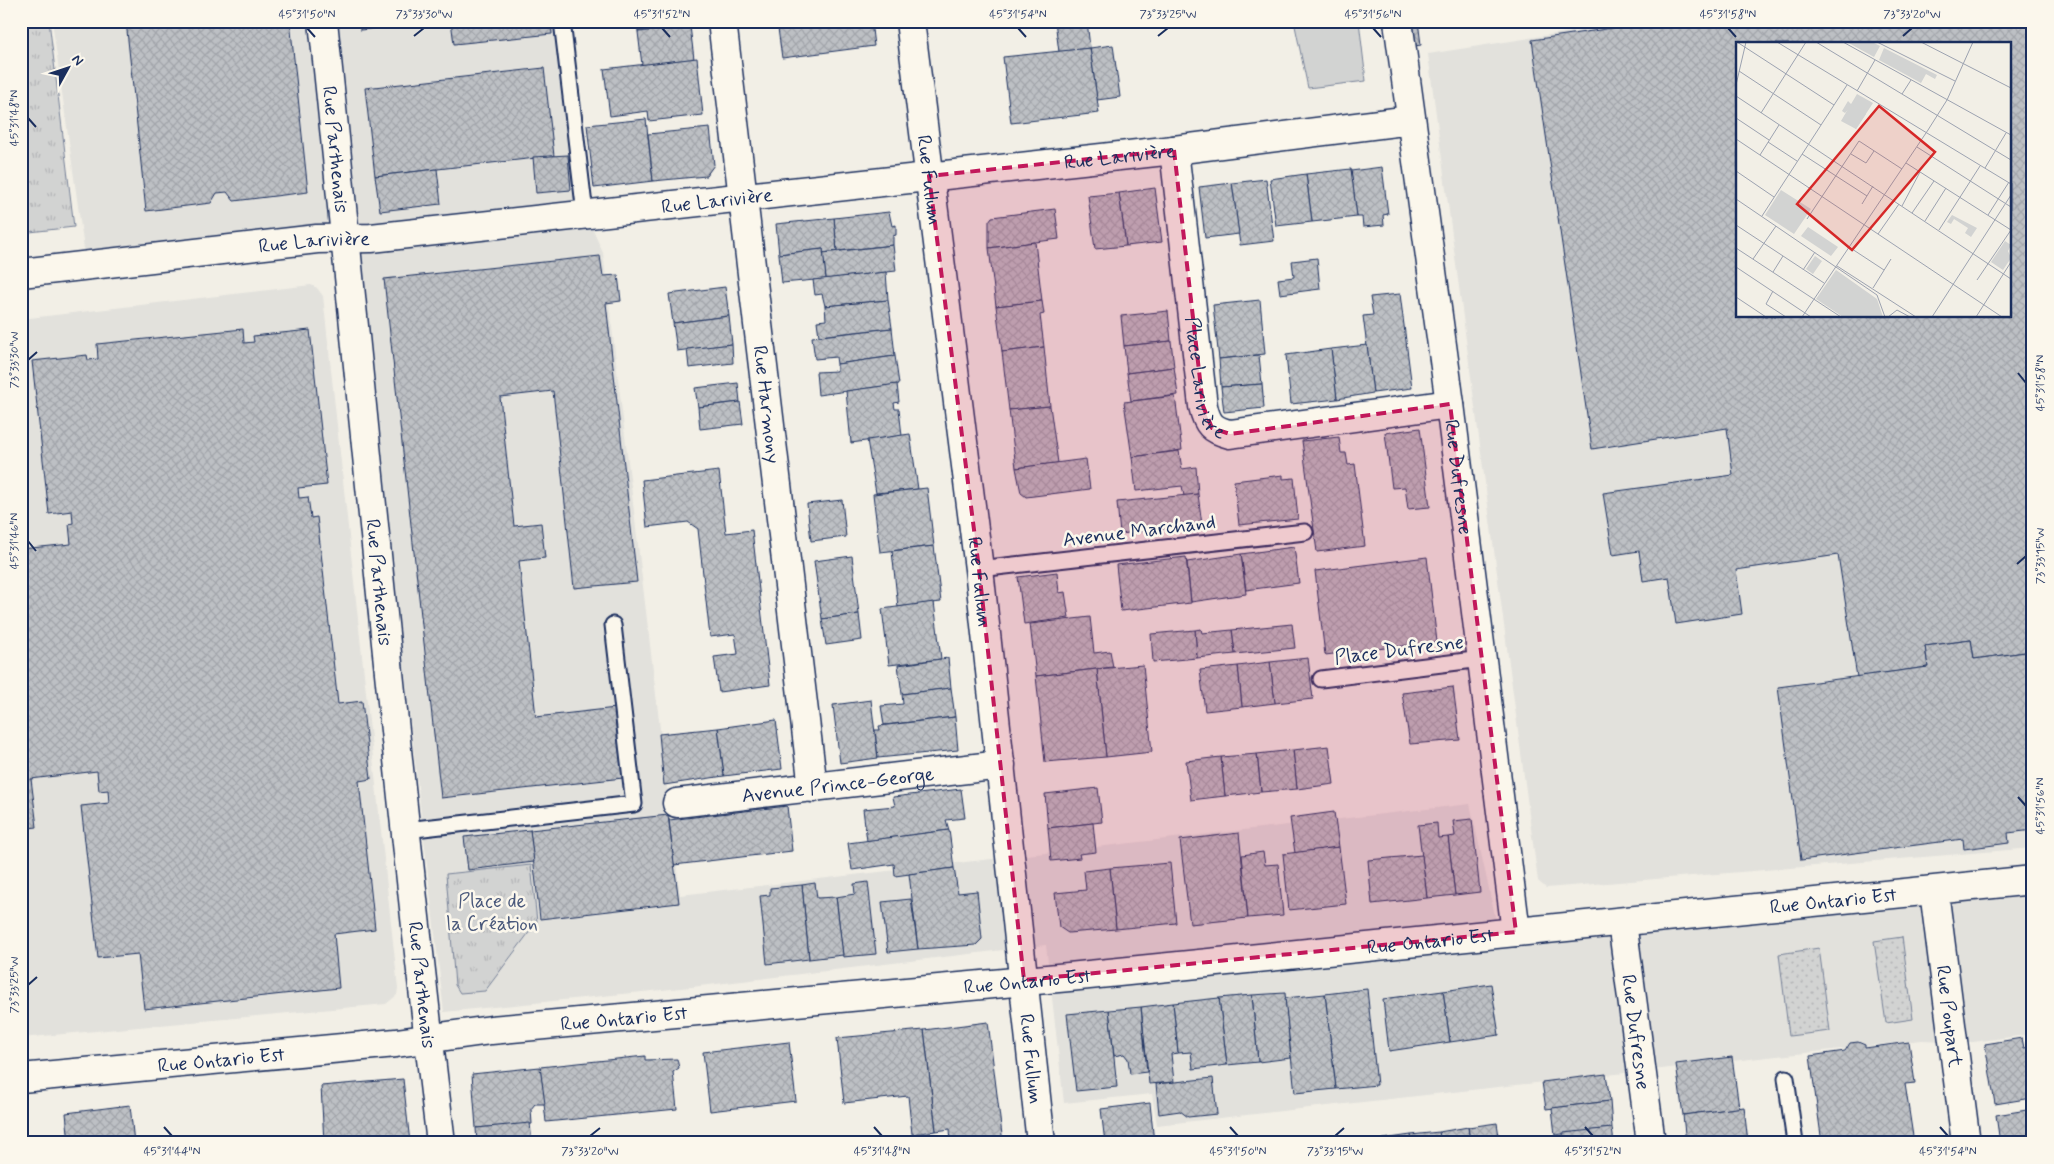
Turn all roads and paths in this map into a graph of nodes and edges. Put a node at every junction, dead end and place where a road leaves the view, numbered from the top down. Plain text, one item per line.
1 (323, 21) edge
2 (562, 21) edge
3 (722, 21) edge
4 (910, 21) edge
5 (1398, 21) edge
6 (1411, 120) junction
7 (1174, 150) junction
8 (929, 176) junction
9 (743, 196) junction
10 (585, 214) junction
11 (344, 238) junction
12 (21, 273) edge
13 (1450, 404) junction
14 (1305, 532) dead end
15 (979, 569) junction
16 (613, 625) dead end
17 (1482, 659) junction
18 (1322, 679) dead end
19 (1001, 765) junction
20 (813, 788) junction
21 (677, 804) dead end
22 (406, 830) junction
23 (2033, 880) edge
24 (1934, 891) junction
25 (1622, 922) junction
26 (1516, 932) junction
27 (1024, 980) junction
28 (428, 1038) junction
29 (21, 1078) edge
30 (1786, 1078) dead end
31 (441, 1143) edge
32 (1041, 1143) edge
33 (1651, 1143) edge
34 (1795, 1143) edge
35 (1966, 1143) edge

1 - 11 street, Rue Parthenais
2 - 10 lane
3 - 9 street, Rue Harmony
4 - 8 street, Rue Fullum
5 - 6 street, Rue Dufresne
6 - 7 street, Rue Larivière
6 - 13 street, Rue Dufresne
7 - 8 street, Rue Larivière
7 - 13 street, Place Larivière
8 - 9 street, Rue Larivière
8 - 15 street, Rue Fullum
9 - 10 street, Rue Larivière
9 - 20 street, Rue Harmony
10 - 11 street, Rue Larivière
11 - 12 street, Rue Larivière
11 - 22 street, Rue Parthenais
13 - 17 street, Rue Dufresne
14 - 15 lane, Avenue Marchand
15 - 19 street, Rue Fullum
16 - 22 lane
17 - 18 lane, Place Dufresne
17 - 26 street, Rue Dufresne
19 - 20 street, Avenue Prince-George
19 - 27 street, Rue Fullum
20 - 21 street, Avenue Prince-George
22 - 28 street, Rue Parthenais
23 - 24 street, Rue Ontario Est
24 - 25 street, Rue Ontario Est
24 - 35 street, Rue Poupart
25 - 26 street, Rue Ontario Est
25 - 33 street, Rue Dufresne
26 - 27 street, Rue Ontario Est
27 - 28 street, Rue Ontario Est
27 - 32 street, Rue Fullum
28 - 29 street, Rue Ontario Est
28 - 31 street, Rue Parthenais
30 - 34 lane

